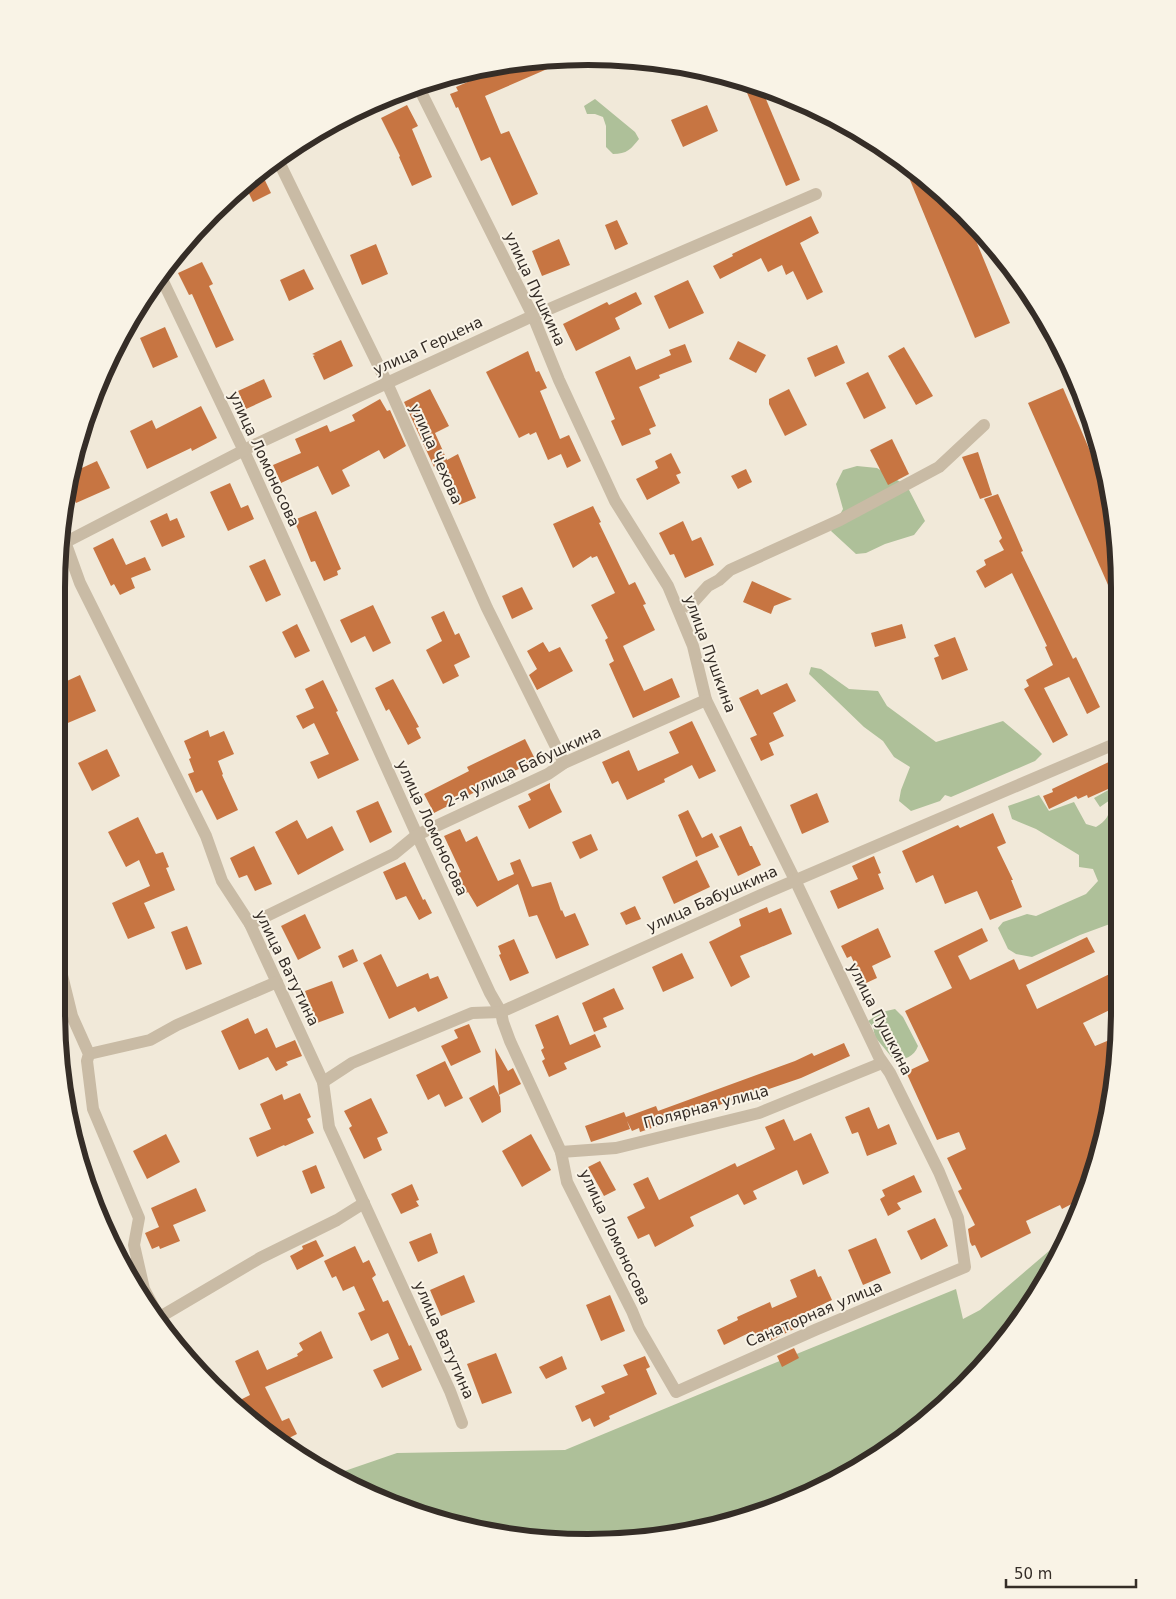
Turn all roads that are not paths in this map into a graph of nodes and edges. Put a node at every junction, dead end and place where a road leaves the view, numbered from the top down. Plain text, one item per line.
1 (421, 93) edge
2 (281, 165) edge
3 (816, 194) dead end
4 (164, 283) edge
5 (533, 316) junction
6 (387, 383) junction
7 (984, 426) dead end
8 (244, 451) junction
9 (67, 539) edge
10 (67, 548) edge
11 (689, 607) dead end
12 (706, 700) junction
13 (1111, 746) edge
14 (564, 764) junction
15 (417, 835) junction
16 (795, 880) junction
17 (250, 924) junction
18 (277, 982) junction
19 (65, 988) edge
20 (501, 1012) junction
21 (89, 1054) junction
22 (882, 1063) junction
23 (323, 1082) junction
24 (561, 1152) junction
25 (364, 1204) junction
26 (965, 1267) joint
27 (143, 1286) edge
28 (166, 1319) edge
29 (676, 1392) joint
30 (462, 1423) dead end

1 - 5 street, улица Пушкина
2 - 6 street, улица Чехова
3 - 5 street, улица Герцена
4 - 8 street, улица Ломоносова
5 - 6 street, улица Герцена
5 - 12 street, улица Пушкина
6 - 8 street, улица Герцена
6 - 14 street, улица Чехова
7 - 11 street
8 - 9 street, улица Герцена
8 - 15 street, улица Ломоносова
10 - 17 street, улица Ватутина
12 - 14 street, 2-я улица Бабушкина
12 - 16 street, улица Пушкина
13 - 16 street, улица Бабушкина
14 - 15 street, 2-я улица Бабушкина
15 - 17 street, 2-я улица Бабушкина
15 - 20 street, улица Ломоносова
16 - 20 street, улица Бабушкина
16 - 22 street, улица Пушкина
17 - 18 street, улица Ватутина
18 - 21 street
18 - 23 street, улица Ватутина
19 - 21 street
20 - 23 street, улица Бабушкина
20 - 24 street, улица Ломоносова
21 - 27 street
22 - 24 street, Полярная улица
22 - 26 street, улица Пушкина
23 - 25 street, улица Ватутина
24 - 29 street, улица Ломоносова
25 - 28 street
25 - 30 street, улица Ватутина
26 - 29 street, Санаторная улица

